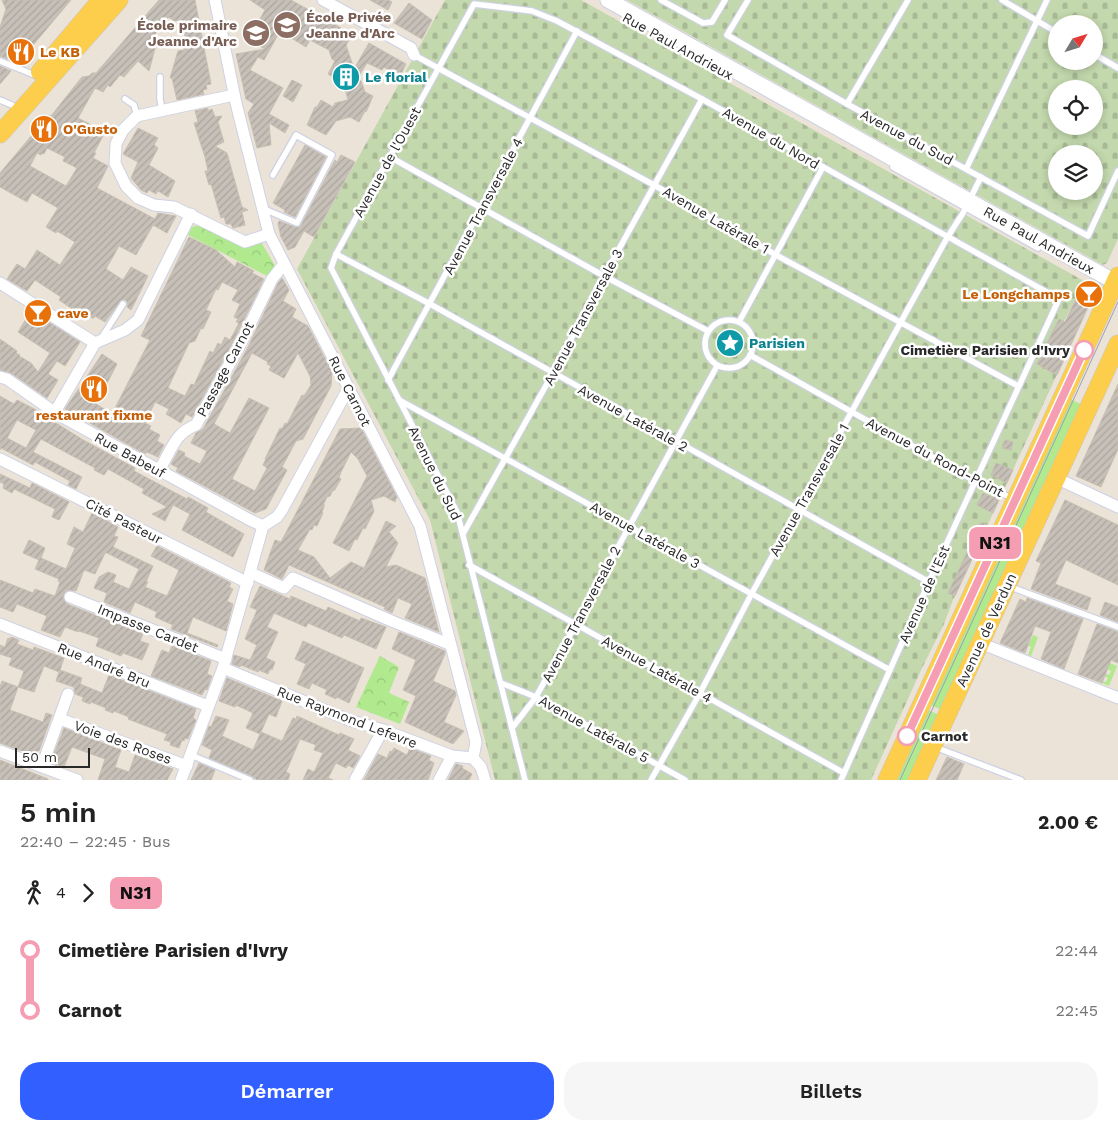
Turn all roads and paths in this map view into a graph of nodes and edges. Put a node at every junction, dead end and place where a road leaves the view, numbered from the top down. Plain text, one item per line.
1 (101, 0) edge
2 (119, 0) edge
3 (215, 0) edge
4 (323, 0) edge
5 (604, 0) edge
6 (608, 0) edge
7 (662, 0) edge
8 (725, 0) edge
9 (748, 0) edge
10 (908, 0) edge
11 (1002, 0) edge
12 (1047, 0) edge
13 (474, 4) joint
14 (1037, 20) junction
15 (1048, 27) edge
16 (577, 31) junction
17 (414, 55) joint
18 (1103, 59) edge
19 (0, 61) edge
20 (438, 68) junction
21 (1118, 68) edge
22 (37, 76) junction
23 (160, 77) dead end
24 (234, 95) junction
25 (125, 98) dead end
26 (702, 98) junction
27 (6, 103) edge
28 (847, 104) junction
29 (162, 110) junction
30 (797, 113) dead end
31 (137, 116) junction
32 (530, 117) junction
33 (0, 119) edge
34 (0, 134) edge
35 (390, 157) junction
36 (883, 161) dead end
37 (823, 167) junction
38 (966, 169) junction
39 (1118, 171) edge
40 (273, 175) dead end
41 (981, 177) junction
42 (654, 185) junction
43 (967, 204) junction
44 (262, 208) junction
45 (482, 208) junction
46 (191, 214) junction
47 (269, 234) junction
48 (948, 238) junction
49 (1048, 253) dead end
50 (336, 254) junction
51 (776, 255) junction
52 (284, 264) junction
53 (331, 268) joint
54 (604, 276) junction
55 (1094, 279) dead end
56 (1117, 281) edge
57 (0, 283) edge
58 (1059, 299) joint
59 (123, 304) dead end
60 (430, 304) junction
61 (739, 322) junction
62 (901, 322) junction
63 (708, 331) junction
64 (97, 342) junction
65 (1118, 344) edge
66 (750, 355) junction
67 (717, 366) junction
68 (553, 373) junction
69 (0, 377) edge
70 (388, 380) junction
71 (1018, 386) junction
72 (348, 389) junction
73 (399, 400) junction
74 (55, 412) junction
75 (852, 412) junction
76 (676, 442) junction
77 (0, 459) edge
78 (505, 459) junction
79 (162, 468) dead end
80 (1056, 478) junction
81 (975, 481) junction
82 (1016, 499) junction
83 (1118, 507) edge
84 (798, 510) junction
85 (263, 526) junction
86 (628, 526) junction
87 (463, 534) junction
88 (469, 565) junction
89 (249, 578) junction
90 (929, 582) junction
91 (1007, 586) junction
92 (752, 593) junction
93 (70, 597) dead end
94 (0, 624) edge
95 (576, 624) junction
96 (1118, 627) edge
97 (980, 643) junction
98 (449, 644) junction
99 (224, 664) junction
100 (890, 670) junction
101 (501, 683) junction
102 (700, 693) junction
103 (68, 694) dead end
104 (536, 697) junction
105 (1118, 698) edge
106 (208, 706) junction
107 (60, 719) junction
108 (512, 728) junction
109 (383, 730) junction
110 (933, 746) junction
111 (0, 751) edge
112 (452, 756) junction
113 (473, 758) junction
114 (189, 760) junction
115 (42, 766) junction
116 (659, 766) junction
117 (844, 773) junction
118 (77, 780) edge
119 (181, 780) edge
120 (250, 780) edge
121 (356, 780) edge
122 (439, 780) edge
123 (485, 780) edge
124 (525, 780) edge
125 (651, 780) edge
126 (685, 780) edge
127 (841, 780) edge
128 (887, 780) edge
129 (917, 780) edge
130 (1021, 780) edge

1 - 22 main road
2 - 34 main road
3 - 24 street, Rue Carnot
4 - 17 street
5 - 30 lane, Rue Paul Andrieux
6 - 43 main road, Rue Paul Andrieux
7 - 8 lane
9 - 28 lane, Avenue du Sud
10 - 28 lane
11 - 14 lane
12 - 14 lane
13 - 16 lane, Avenue du Nord
13 - 20 lane, Avenue de l'Ouest
14 - 15 lane
14 - 38 lane
16 - 26 lane, Avenue du Nord
16 - 32 lane, Avenue Transversale 4
17 - 20 lane, Avenue Latérale 1
18 - 21 lane
19 - 22 lane
20 - 32 lane, Avenue Latérale 1
20 - 35 lane, Avenue de l'Ouest
22 - 27 main road
23 - 29 lane
24 - 29 street
24 - 44 street, Rue Carnot
25 - 31 lane
26 - 37 lane, Avenue du Nord
26 - 42 lane, Avenue Transversale 3
27 - 33 main road
28 - 38 lane, Avenue du Sud
29 - 31 street
31 - 46 street
32 - 42 lane, Avenue Latérale 1
32 - 45 lane, Avenue Transversale 4
35 - 45 lane
35 - 50 lane, Avenue de l'Ouest
36 - 43 lane, Rue Paul Andrieux
37 - 48 lane, Avenue du Nord
37 - 51 lane
38 - 41 lane, Avenue du Sud
39 - 41 lane, Avenue du Sud
40 - 44 lane
41 - 43 lane, Avenue Transversale 1
42 - 51 lane, Avenue Latérale 1
42 - 54 lane, Avenue Transversale 3
43 - 48 lane, Avenue Transversale 1
43 - 49 lane, Rue Paul Andrieux
43 - 56 main road, Rue Paul Andrieux
44 - 47 street, Rue Carnot
45 - 54 lane
45 - 60 lane, Avenue Transversale 4
46 - 47 street
46 - 64 street
47 - 52 street, Rue Carnot
48 - 58 lane, Avenue du Nord
48 - 62 lane, Avenue Transversale 1
50 - 53 lane, Avenue de l'Ouest
50 - 60 lane, Avenue Latérale 2
51 - 61 lane
51 - 62 lane, Avenue Latérale 1
52 - 72 street, Rue Carnot
52 - 79 street, Passage Carnot
53 - 70 lane, Avenue du Sud
54 - 63 lane
54 - 68 lane, Avenue Transversale 3
55 - 56 lane, Rue Paul Andrieux
56 - 82 main road, Avenue de Verdun
57 - 64 street
58 - 71 lane, Avenue de l'Est
59 - 64 lane
60 - 68 lane, Avenue Latérale 2
60 - 70 lane, Avenue Transversale 4
61 - 63 lane
61 - 66 lane
62 - 71 lane, Avenue Latérale 1
62 - 75 lane, Avenue Transversale 1
63 - 67 lane
64 - 74 street
65 - 80 main road, Avenue de Verdun
66 - 67 lane
66 - 75 lane, Avenue du Rond-Point
67 - 76 lane, Avenue Transversale 2
68 - 76 lane, Avenue Latérale 2
68 - 78 lane, Avenue Transversale 3
69 - 74 street, Rue Babeuf
70 - 73 lane, Avenue du Sud
71 - 81 lane, Avenue de l'Est
72 - 85 street
72 - 98 street, Rue Carnot
73 - 78 lane, Avenue Latérale 3
73 - 87 lane, Avenue du Sud
74 - 85 street, Rue Babeuf
75 - 81 lane, Avenue du Rond-Point
75 - 84 lane, Avenue Transversale 1
76 - 84 lane, Avenue Latérale 2
76 - 86 lane, Avenue Transversale 2
77 - 89 street, Cité Pasteur
78 - 86 lane, Avenue Latérale 3
78 - 87 lane, Avenue Transversale 3
80 - 83 street
80 - 91 main road, Avenue de Verdun
81 - 82 lane, Avenue du Rond-Point
81 - 90 lane, Avenue de l'Est
82 - 128 main road, Avenue de Verdun
84 - 90 lane, Avenue Latérale 2
84 - 92 lane, Avenue Transversale 1
85 - 89 street
86 - 92 lane, Avenue Latérale 3
86 - 95 lane, Avenue Transversale 2
87 - 88 lane, Avenue du Sud
88 - 95 lane, Avenue Latérale 4
88 - 101 lane, Avenue du Sud
89 - 98 street, Cité Pasteur
89 - 99 street
90 - 100 lane, Avenue de l'Est
91 - 96 lane
91 - 97 main road, Avenue de Verdun
92 - 100 lane, Avenue Latérale 3
92 - 102 lane, Avenue Transversale 1
93 - 99 street, Impasse Cardet
94 - 106 street, Rue André Bru
95 - 102 lane, Avenue Latérale 4
95 - 104 lane, Avenue Transversale 2
97 - 105 street
97 - 110 main road, Avenue de Verdun
98 - 113 street, Rue Carnot
99 - 106 street
99 - 109 street, Rue Raymond Lefevre
100 - 117 lane, Avenue de l'Est
101 - 104 lane, Avenue Latérale 5
101 - 108 lane, Avenue du Sud
102 - 116 lane, Avenue Transversale 1
102 - 117 lane, Avenue Latérale 4
103 - 107 street
104 - 108 lane, Avenue Transversale 2
104 - 116 lane, Avenue Latérale 5
106 - 114 street
107 - 114 street, Voie des Roses
107 - 115 street
108 - 124 lane, Avenue du Sud
109 - 112 street, Rue Raymond Lefevre
109 - 121 street
110 - 129 main road, Avenue de Verdun
110 - 130 lane
111 - 115 street
112 - 113 street, Rue Raymond Lefevre
112 - 122 street
113 - 123 street
114 - 119 street
114 - 120 lane
115 - 118 street
116 - 125 lane, Avenue Transversale 1
116 - 126 lane, Avenue Latérale 5
117 - 127 lane, Avenue de l'Est

